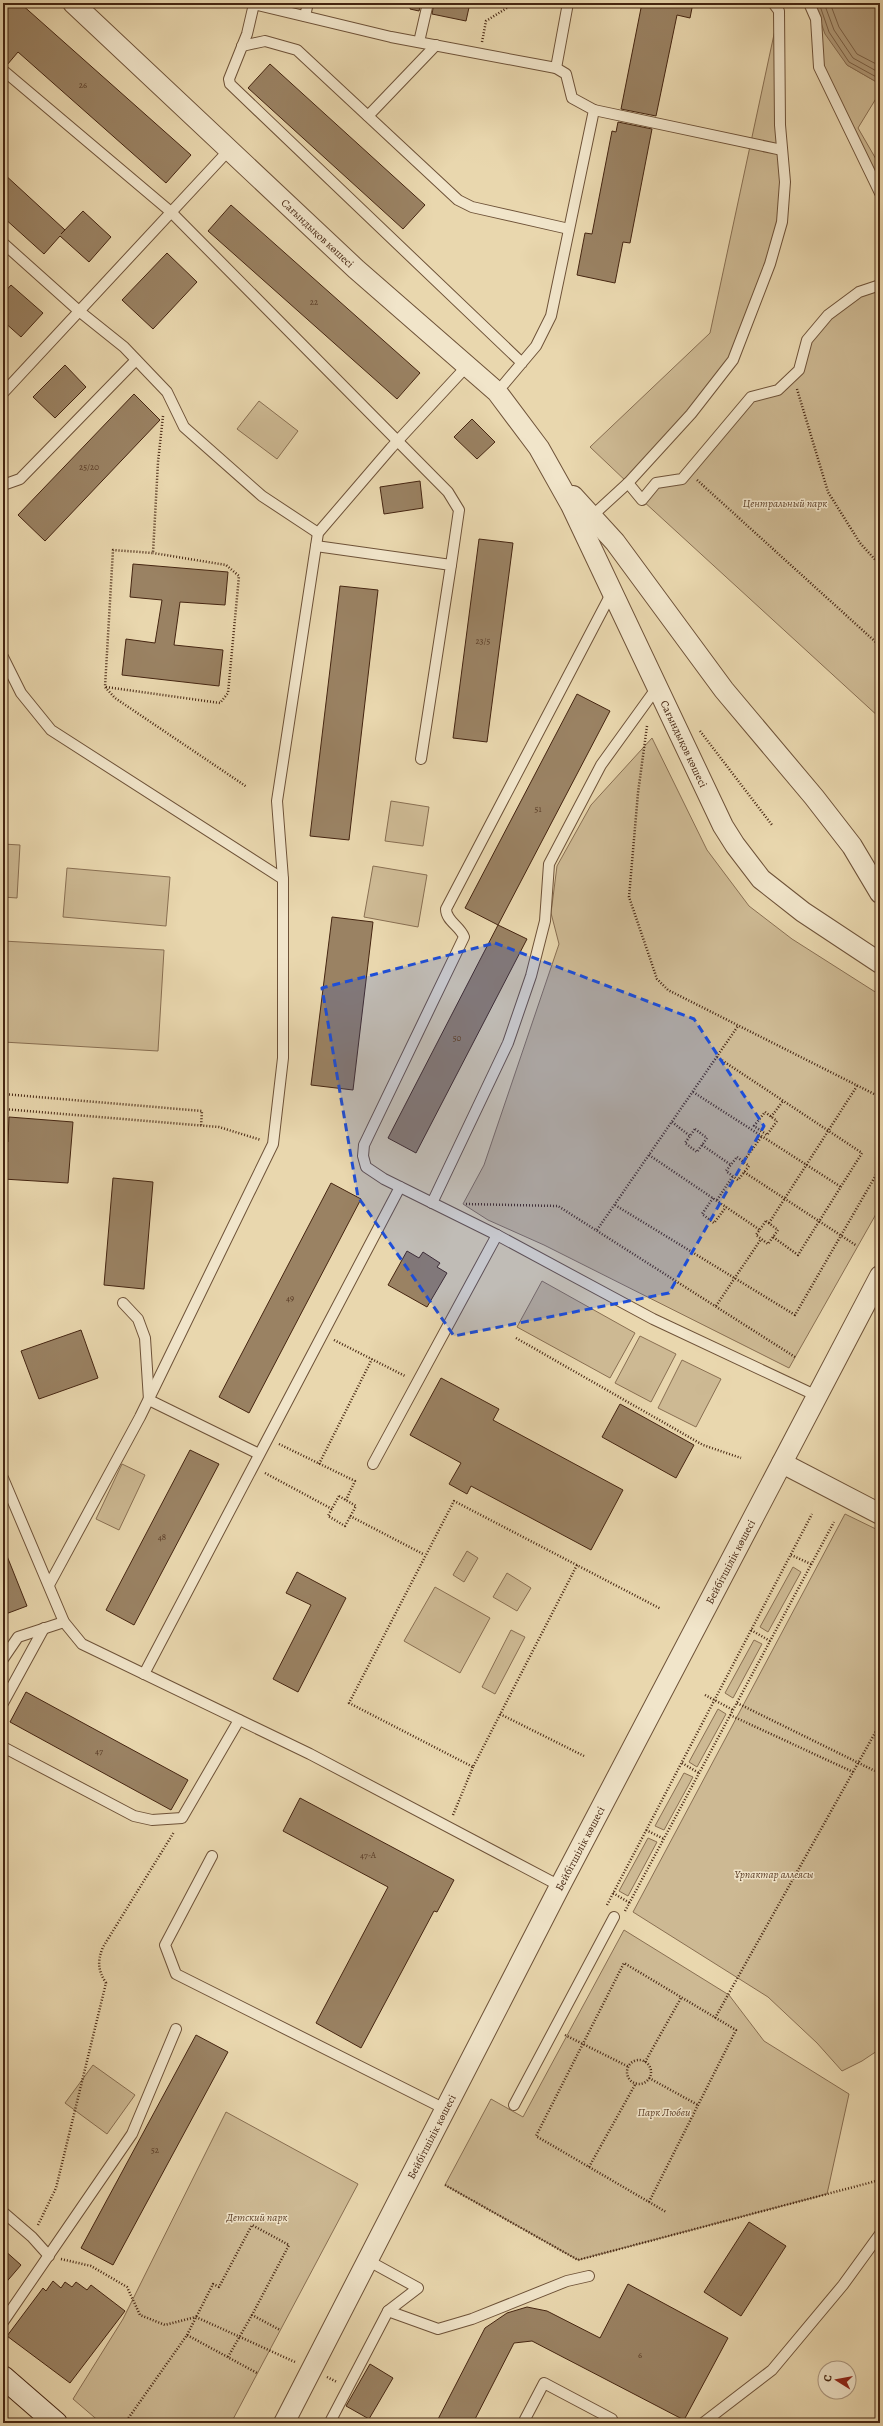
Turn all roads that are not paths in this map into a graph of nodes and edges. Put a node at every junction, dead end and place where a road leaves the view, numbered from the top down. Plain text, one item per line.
1 (73, 3) edge
2 (308, 3) edge
3 (428, 3) edge
4 (568, 3) edge
5 (773, 3) edge
6 (809, 3) edge
7 (305, 16) junction
8 (419, 42) junction
9 (436, 45) junction
10 (242, 46) junction
11 (556, 68) junction
12 (4, 72) edge
13 (594, 110) junction
14 (368, 116) junction
15 (229, 150) junction
16 (782, 150) junction
17 (880, 193) edge
18 (171, 212) junction
19 (569, 229) junction
20 (3, 243) edge
21 (880, 285) edge
22 (79, 311) junction
23 (136, 360) junction
24 (522, 362) junction
25 (467, 366) junction
26 (504, 384) dead end
27 (4, 391) edge
28 (398, 441) junction
29 (552, 472) junction
30 (628, 483) junction
31 (3, 485) edge
32 (592, 516) junction
33 (318, 533) junction
34 (316, 546) junction
35 (451, 565) junction
36 (612, 592) junction
37 (3, 657) edge
38 (658, 686) junction
39 (421, 759) dead end
40 (283, 879) junction
41 (880, 893) edge
42 (880, 963) edge
43 (400, 1187) junction
44 (432, 1203) junction
45 (497, 1235) junction
46 (880, 1276) edge
47 (123, 1303) dead end
48 (817, 1396) junction
49 (149, 1400) junction
50 (259, 1454) junction
51 (782, 1463) junction
52 (373, 1464) dead end
53 (3, 1478) edge
54 (880, 1514) edge
55 (49, 1585) junction
56 (64, 1622) junction
57 (44, 1628) junction
58 (3, 1659) edge
59 (144, 1674) junction
60 (3, 1703) edge
61 (239, 1720) junction
62 (3, 1747) edge
63 (212, 1856) dead end
64 (560, 1886) junction
65 (619, 1916) road end
66 (176, 2029) dead end
67 (514, 2105) dead end
68 (444, 2109) junction
69 (3, 2212) edge
70 (879, 2238) edge
71 (49, 2256) junction
72 (366, 2260) junction
73 (589, 2276) dead end
74 (388, 2311) junction
75 (3, 2322) edge
76 (3, 2377) edge
77 (614, 2422) edge
78 (56, 2423) edge
79 (284, 2423) edge
80 (332, 2423) edge
81 (523, 2423) edge
82 (703, 2423) edge

1 - 15 street, Сағындықов көшесі
2 - 7 lane
3 - 8 lane
4 - 11 lane
5 - 16 lane
6 - 17 lane
7 - 8 lane
7 - 10 lane
8 - 9 lane
9 - 11 lane
9 - 14 lane
10 - 14 lane
10 - 24 lane
11 - 13 lane
12 - 18 lane
13 - 16 lane
13 - 19 lane
14 - 19 lane
15 - 18 lane
15 - 25 street, Сағындықов көшесі
16 - 30 lane
18 - 22 lane
18 - 28 lane
19 - 24 lane
20 - 22 lane
21 - 30 lane
22 - 23 lane
22 - 27 lane
23 - 31 lane
23 - 33 lane
24 - 26 lane
25 - 28 lane
25 - 29 street, Сағындықов көшесі
28 - 33 lane
28 - 35 lane
29 - 32 street, Сағындықов көшесі
29 - 36 street, Сағындықов көшесі
30 - 32 lane
32 - 41 street, Сағындықов көшесі
33 - 34 lane
34 - 35 lane
34 - 40 lane
35 - 39 lane
36 - 38 street, Сағындықов көшесі
36 - 43 lane
37 - 40 lane
38 - 42 street, Сағындықов көшесі
38 - 44 lane
40 - 49 lane
43 - 44 lane
43 - 50 lane
44 - 45 lane
45 - 48 lane
45 - 52 lane
46 - 48 street, Бейбітшілік көшесі
47 - 49 lane
48 - 51 street, Бейбітшілік көшесі
49 - 50 lane
49 - 55 lane
50 - 59 lane
51 - 54 street
51 - 64 street, Бейбітшілік көшесі
53 - 55 lane
55 - 56 lane
56 - 57 lane
56 - 59 lane
57 - 58 lane
57 - 60 lane
59 - 61 lane
61 - 62 lane
61 - 64 lane
63 - 68 lane
64 - 68 street, Бейбітшілік көшесі
65 - 67 lane
66 - 71 lane
68 - 72 street, Бейбітшілік көшесі
69 - 71 lane
70 - 82 lane
71 - 75 lane
72 - 74 lane
72 - 79 street, Бейбітшілік көшесі
73 - 74 lane
74 - 80 lane
76 - 78 main road
77 - 81 lane

